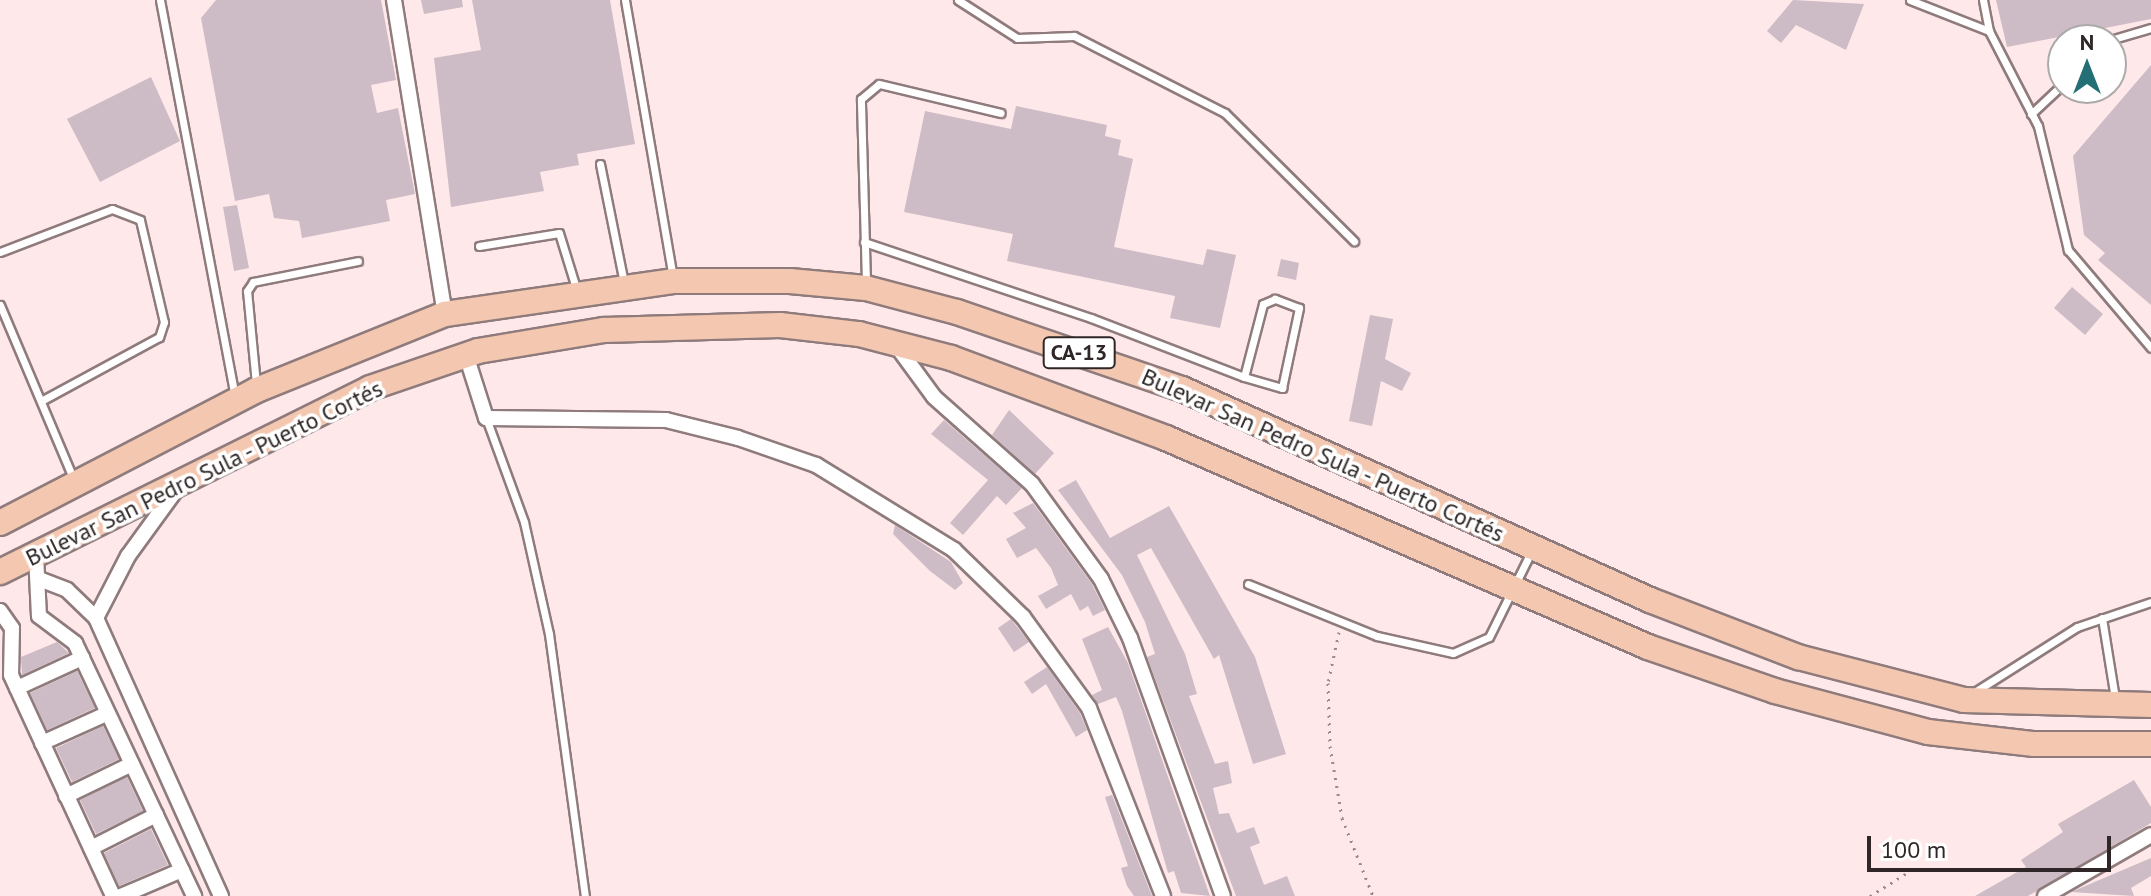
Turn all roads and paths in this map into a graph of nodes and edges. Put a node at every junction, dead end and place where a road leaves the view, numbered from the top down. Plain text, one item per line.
1 (160, 0) edge
2 (394, 0) edge
3 (625, 0) edge
4 (958, 0) edge
5 (1910, 0) edge
6 (1983, 0) edge
7 (2151, 28) edge
8 (1989, 31) junction
9 (2127, 35) edge
10 (2047, 99) edge
11 (1001, 113) dead end
12 (2031, 114) junction
13 (600, 164) dead end
14 (1354, 241) dead end
15 (864, 242) junction
16 (479, 246) dead end
17 (0, 252) edge
18 (358, 261) dead end
19 (673, 281) junction
20 (624, 286) junction
21 (866, 288) junction
22 (577, 291) junction
23 (0, 305) edge
24 (445, 314) junction
25 (893, 342) junction
26 (2151, 348) edge
27 (466, 355) junction
28 (1244, 377) junction
29 (246, 396) junction
30 (41, 401) junction
31 (486, 418) junction
32 (183, 482) junction
33 (75, 484) junction
34 (0, 523) edge
35 (1534, 547) junction
36 (37, 567) junction
37 (0, 572) edge
38 (1248, 584) dead end
39 (1517, 588) junction
40 (2151, 602) edge
41 (0, 611) edge
42 (96, 618) junction
43 (2102, 618) junction
44 (1341, 621) junction
45 (82, 658) junction
46 (17, 688) junction
47 (1964, 700) junction
48 (2151, 705) edge
49 (2116, 707) junction
50 (108, 713) junction
51 (42, 743) junction
52 (2151, 744) edge
53 (132, 764) junction
54 (66, 796) junction
55 (156, 815) junction
56 (2151, 835) edge
57 (91, 848) junction
58 (182, 870) junction
59 (1907, 873) dead end
60 (113, 896) edge
61 (121, 896) edge
62 (194, 896) edge
63 (221, 896) edge
64 (585, 896) edge
65 (1163, 896) edge
66 (1223, 896) edge
67 (1373, 896) edge
68 (1870, 896) edge
69 (2045, 896) edge

1 - 29 lane
2 - 24 street
3 - 19 lane
4 - 14 lane
5 - 8 lane
6 - 8 lane
7 - 9 lane
8 - 12 lane
10 - 12 lane
11 - 15 lane
12 - 26 lane
13 - 20 lane
15 - 21 lane
15 - 28 lane
16 - 22 lane
17 - 30 lane
18 - 29 lane
19 - 20 highway, Bulevar San Pedro Sula - Puerto Cortés / CA-13
19 - 21 highway, Bulevar San Pedro Sula - Puerto Cortés / CA-13
20 - 22 highway, Bulevar San Pedro Sula - Puerto Cortés / CA-13
21 - 35 highway, Bulevar San Pedro Sula - Puerto Cortés / CA-13
22 - 24 highway, Bulevar San Pedro Sula - Puerto Cortés / CA-13
23 - 30 lane
24 - 29 highway, Bulevar San Pedro Sula - Puerto Cortés / CA-13
25 - 27 highway, Bulevar San Pedro Sula - Puerto Cortés / CA-13
25 - 39 highway, Bulevar San Pedro Sula - Puerto Cortés / CA-13
25 - 66 street
27 - 31 street
27 - 32 highway, Bulevar San Pedro Sula - Puerto Cortés / CA-13
28 - 28 lane
29 - 33 highway, Bulevar San Pedro Sula - Puerto Cortés / CA-13
30 - 33 lane
31 - 64 lane
31 - 65 street
32 - 36 highway, Bulevar San Pedro Sula - Puerto Cortés / CA-13
32 - 42 street
33 - 34 highway, Bulevar San Pedro Sula - Puerto Cortés / CA-13
35 - 39 lane
35 - 47 highway, Bulevar San Pedro Sula - Puerto Cortés / CA-13
36 - 37 highway, Bulevar San Pedro Sula - Puerto Cortés / CA-13
36 - 42 street
36 - 45 street
38 - 44 lane
39 - 44 lane
39 - 52 highway, Bulevar San Pedro Sula - Puerto Cortés / CA-13
40 - 43 lane
41 - 46 street
42 - 63 street
43 - 47 lane
43 - 49 lane
44 - 67 path
45 - 46 street
45 - 50 street
46 - 51 street
47 - 49 highway, Bulevar San Pedro Sula - Puerto Cortés / CA-13
48 - 49 highway, Bulevar San Pedro Sula - Puerto Cortés / CA-13
50 - 51 street
50 - 53 street
51 - 54 street
53 - 54 street
53 - 55 street
54 - 57 street
55 - 57 street
55 - 58 street
56 - 69 street
57 - 60 street
58 - 61 street
58 - 62 street
59 - 68 path

